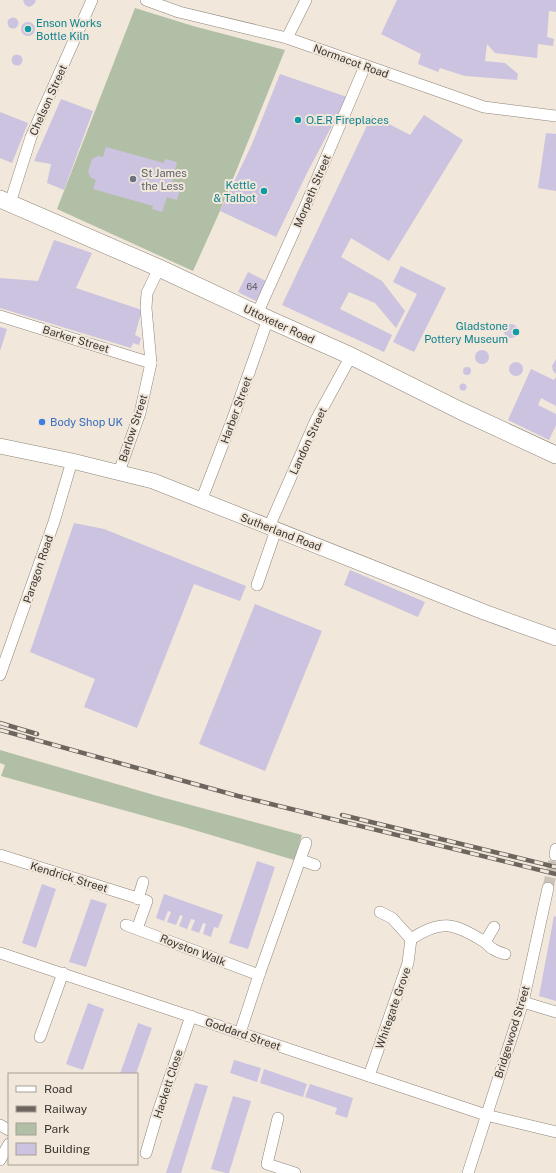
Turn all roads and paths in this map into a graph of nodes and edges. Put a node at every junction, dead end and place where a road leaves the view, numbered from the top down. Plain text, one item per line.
1 (92, 0) edge
2 (146, 0) edge
3 (306, 0) edge
4 (287, 38) junction
5 (365, 66) junction
6 (556, 116) edge
7 (5, 201) edge
8 (159, 268) junction
9 (0, 316) edge
10 (262, 317) junction
11 (350, 356) junction
12 (151, 363) junction
13 (0, 446) edge
14 (556, 455) edge
15 (72, 461) junction
16 (118, 472) junction
17 (201, 500) junction
18 (273, 528) junction
19 (256, 585) dead end
20 (556, 638) edge
21 (0, 675) edge
22 (306, 843) dead end
23 (0, 855) edge
24 (301, 860) junction
25 (315, 865) dead end
26 (143, 882) dead end
27 (548, 888) tunnel mouth
28 (138, 899) junction
29 (380, 912) dead end
30 (126, 925) dead end
31 (494, 928) dead end
32 (137, 929) junction
33 (411, 939) junction
34 (485, 942) junction
35 (0, 953) edge
36 (505, 954) dead end
37 (63, 974) junction
38 (259, 975) junction
39 (523, 1002) junction
40 (556, 1012) edge
41 (191, 1016) junction
42 (240, 1033) junction
43 (40, 1037) dead end
44 (369, 1076) junction
45 (486, 1115) junction
46 (278, 1118) dead end
47 (556, 1132) edge
48 (8, 1146) edge
49 (146, 1153) dead end
50 (0, 1160) edge
51 (295, 1173) edge
52 (468, 1173) edge

1 - 7 street, Chelson Street
2 - 4 street, Normacot Road
3 - 4 street
4 - 5 street, Normacot Road
5 - 6 street, Normacot Road
5 - 10 street, Morpeth Street
7 - 8 main road, Uttoxeter Road
8 - 10 main road, Uttoxeter Road
8 - 12 street, Barlow Street
9 - 12 street, Barker Street
10 - 11 main road, Uttoxeter Road
10 - 17 street, Harber Street
11 - 14 main road, Uttoxeter Road
11 - 18 street, Landon Street
12 - 16 street, Barlow Street
13 - 15 street, Sutherland Road
15 - 16 street, Sutherland Road
15 - 21 street, Paragon Road
16 - 17 street, Sutherland Road
17 - 18 street, Sutherland Road
18 - 19 street, Landon Street
18 - 20 street, Sutherland Road
22 - 24 street
23 - 28 street, Kendrick Street
24 - 25 street
24 - 38 street
26 - 28 street
27 - 39 street, Bridgewood Street
28 - 32 street
29 - 33 street
30 - 32 street, Royston Walk
31 - 34 street
32 - 38 street, Royston Walk
33 - 34 street
33 - 44 street, Whitegate Grove
34 - 36 street
35 - 37 street, Goddard Street
37 - 41 street, Goddard Street
37 - 43 street
38 - 42 street
39 - 40 street
39 - 45 street, Bridgewood Street
41 - 42 street, Goddard Street
41 - 49 street, Hackett Close
42 - 44 street, Goddard Street
44 - 45 street, Goddard Street
45 - 47 street, Goddard Street
45 - 52 street, Bridgewood Street
46 - 51 street
48 - 50 street

